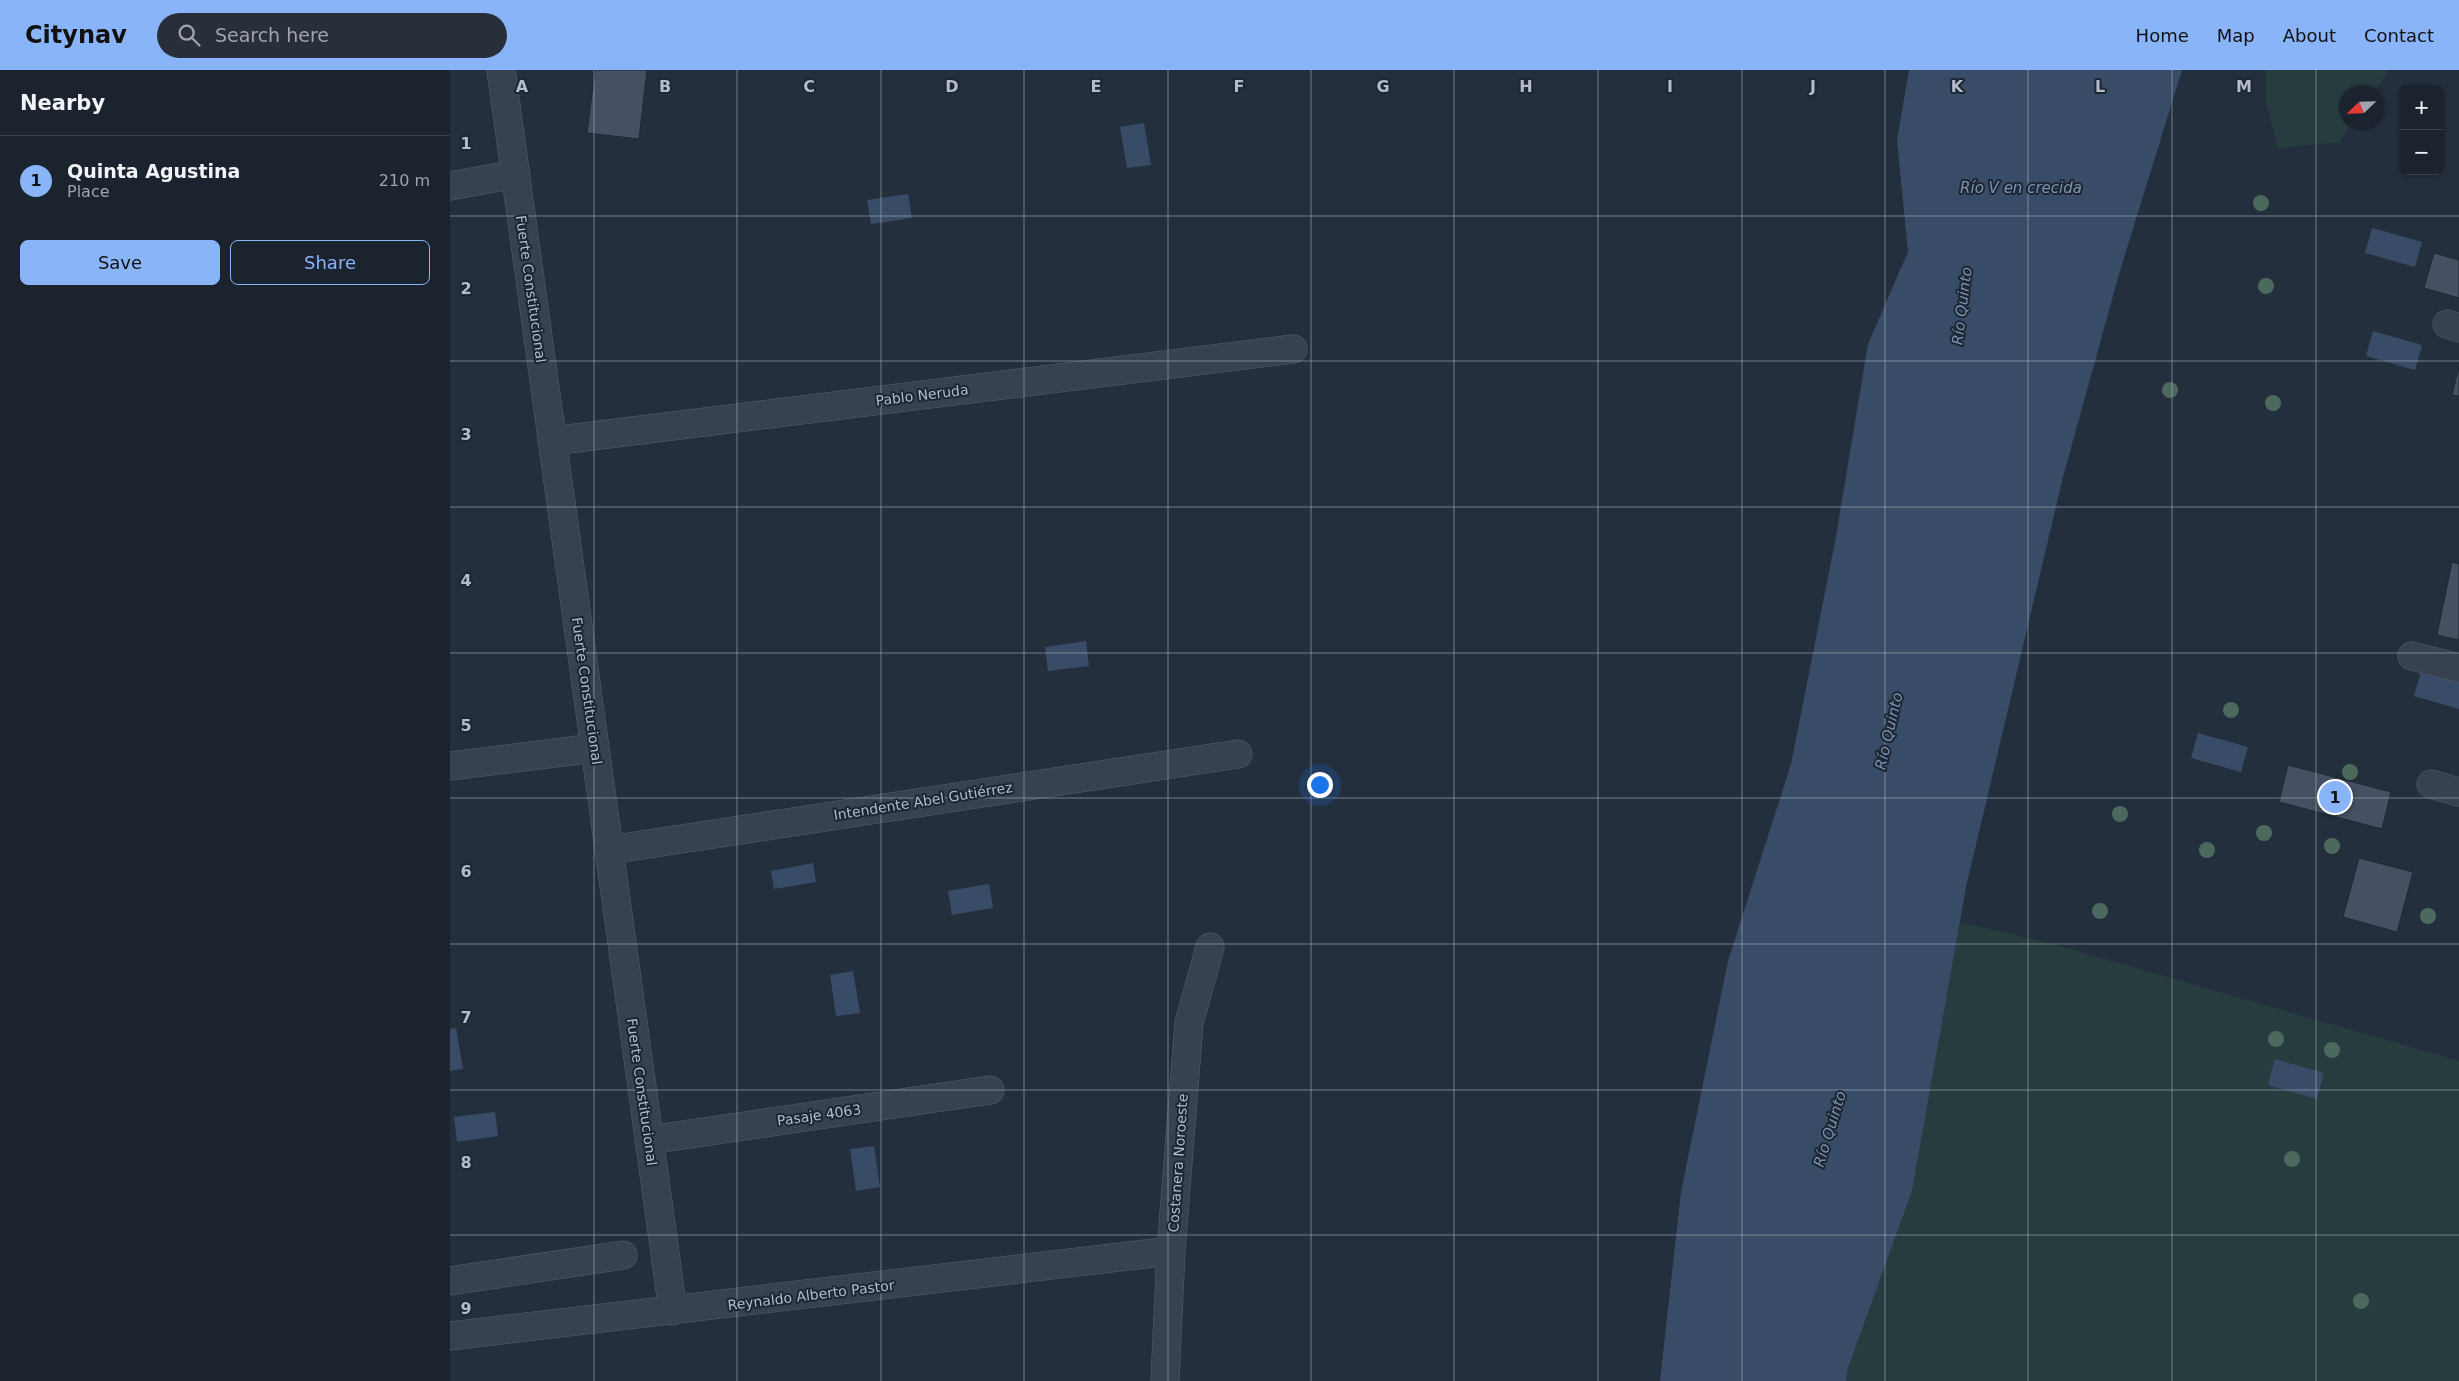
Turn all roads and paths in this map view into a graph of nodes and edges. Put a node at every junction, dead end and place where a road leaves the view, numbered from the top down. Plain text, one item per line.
1 (501, 70) edge
2 (516, 174) junction
3 (450, 186) edge
4 (1293, 349) dead end
5 (552, 441) junction
6 (2412, 656) dead end
7 (2459, 668) edge
8 (595, 748) junction
9 (1238, 754) dead end
10 (450, 766) edge
11 (2430, 784) dead end
12 (2459, 792) edge
13 (609, 850) junction
14 (1210, 947) dead end
15 (990, 1090) dead end
16 (649, 1140) junction
17 (1171, 1251) junction
18 (623, 1255) dead end
19 (450, 1281) edge
20 (673, 1311) junction
21 (450, 1336) edge
22 (1165, 1381) edge

1 - 2 street, Fuerte Constitucional
2 - 3 street
2 - 5 street, Fuerte Constitucional
4 - 5 street, Pablo Neruda
5 - 8 street, Fuerte Constitucional
6 - 7 street
8 - 10 street
8 - 13 street, Fuerte Constitucional
9 - 13 street, Intendente Abel Gutiérrez
11 - 12 street
13 - 16 street, Fuerte Constitucional
14 - 17 street, Costanera Noroeste
15 - 16 street, Pasaje 4063
16 - 20 street, Fuerte Constitucional
17 - 20 street, Reynaldo Alberto Pastor
17 - 22 street, Costanera Noroeste
18 - 19 street
20 - 21 street, Reynaldo Alberto Pastor

